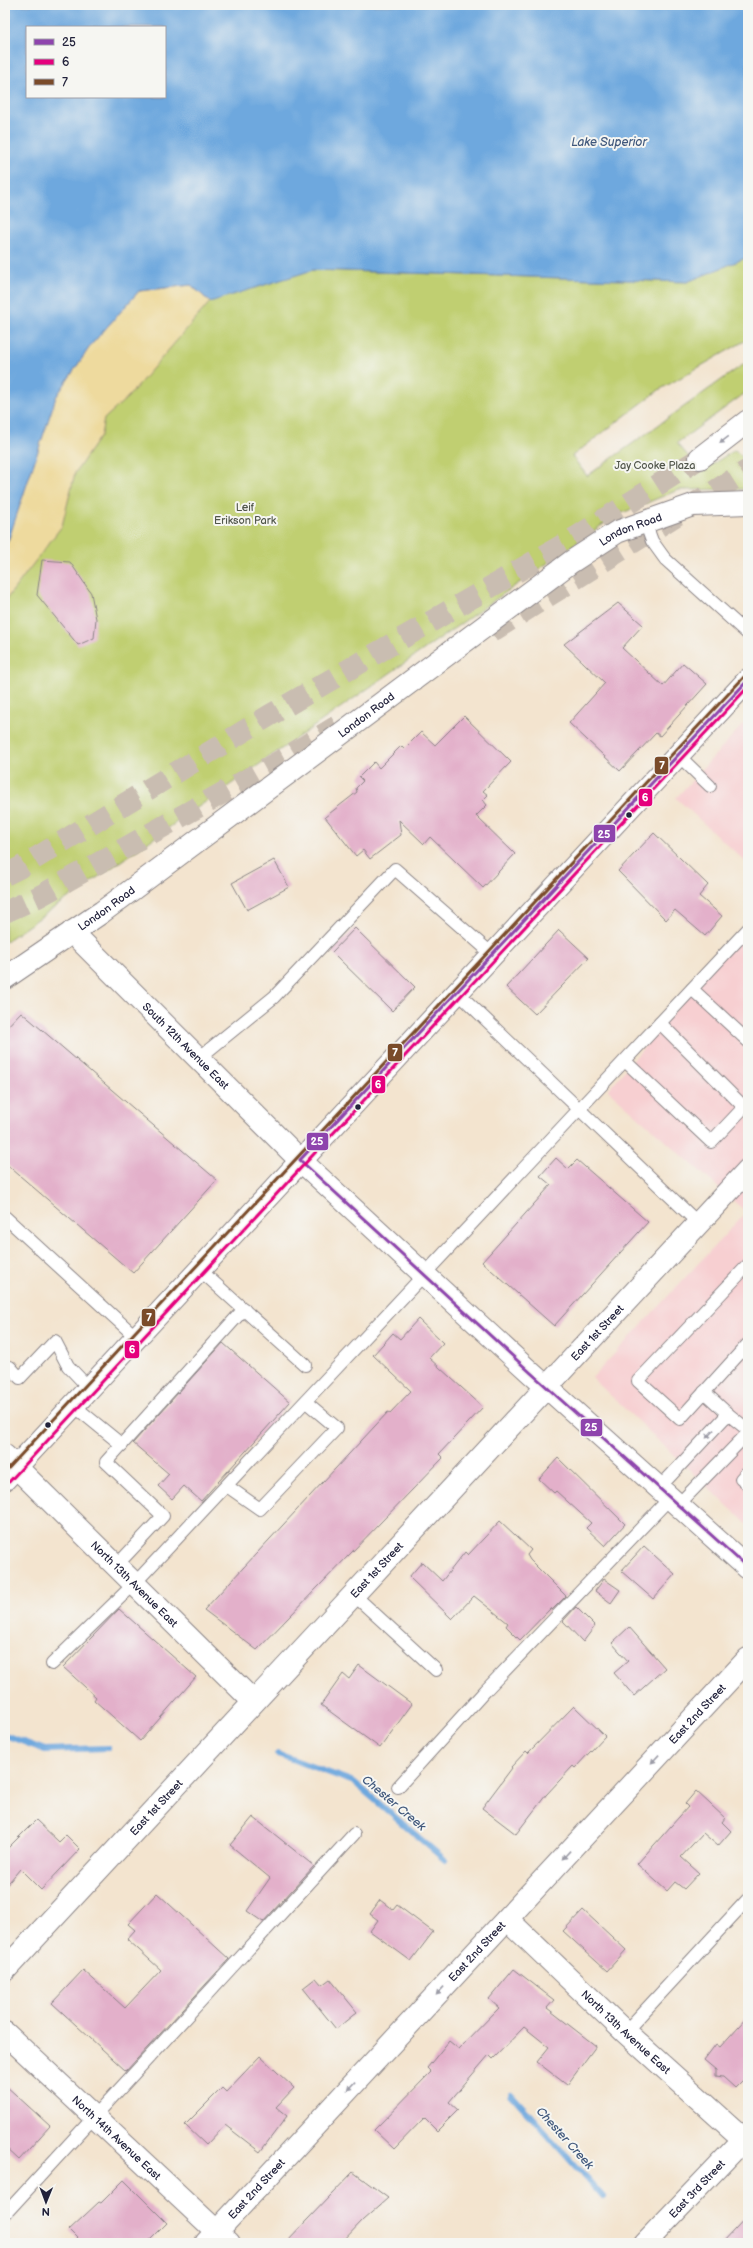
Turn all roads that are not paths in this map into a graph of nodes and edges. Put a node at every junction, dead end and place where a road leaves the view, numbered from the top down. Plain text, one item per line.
1 (748, 422) edge
2 (700, 458) tunnel mouth
3 (748, 503) edge
4 (645, 522) junction
5 (748, 634) edge
6 (748, 680) edge
7 (678, 755) junction
8 (710, 786) dead end
9 (748, 929) edge
10 (72, 932) junction
11 (492, 954) junction
12 (5, 978) edge
13 (692, 990) junction
14 (457, 992) junction
15 (660, 1023) junction
16 (748, 1041) edge
17 (199, 1058) junction
18 (625, 1061) junction
19 (746, 1105) edge
20 (580, 1110) junction
21 (300, 1160) junction
22 (748, 1170) edge
23 (5, 1217) edge
24 (698, 1223) junction
25 (748, 1265) edge
26 (199, 1269) junction
27 (425, 1276) junction
28 (244, 1309) junction
29 (136, 1337) junction
30 (748, 1344) edge
31 (306, 1365) dead end
32 (5, 1373) edge
33 (546, 1387) junction
34 (89, 1388) junction
35 (704, 1392) junction
36 (306, 1402) junction
37 (73, 1405) junction
38 (728, 1414) junction
39 (748, 1432) edge
40 (122, 1445) junction
41 (8, 1468) edge
42 (748, 1471) edge
43 (748, 1485) edge
44 (227, 1486) junction
45 (669, 1497) junction
46 (117, 1565) junction
47 (748, 1568) edge
48 (135, 1584) junction
49 (353, 1594) junction
50 (748, 1659) edge
51 (52, 1664) dead end
52 (436, 1670) dead end
53 (253, 1701) junction
54 (398, 1787) dead end
55 (354, 1834) dead end
56 (748, 1899) edge
57 (507, 1918) junction
58 (5, 1970) edge
59 (625, 2032) junction
60 (5, 2033) edge
61 (95, 2117) junction
62 (747, 2139) edge
63 (5, 2214) edge
64 (217, 2239) edge
65 (645, 2243) edge

1 -> 2 main road
3 - 4 main road, London Road
4 - 5 lane
4 - 10 main road, London Road
6 - 7 main road
7 - 8 lane
7 - 11 main road
9 - 13 lane
10 - 12 main road, London Road
10 - 17 main road, South 12th Avenue East
11 - 14 main road
11 - 17 lane
13 - 15 lane
13 - 16 lane
14 - 20 lane
14 - 21 main road
15 - 18 lane
15 - 19 lane
17 - 21 main road, South 12th Avenue East
18 - 19 lane
18 - 20 lane
20 - 24 lane
20 - 27 lane
21 - 26 main road
21 - 27 main road, South 12th Avenue East
22 - 24 main road, East 1st Street
23 - 29 lane
24 - 33 main road, East 1st Street
25 - 35 lane
26 - 28 lane
26 - 29 main road
27 - 33 main road, South 12th Avenue East
27 - 36 lane
28 - 31 lane
28 - 40 lane
29 - 34 main road
30 - 35 lane
32 - 34 lane
33 - 45 main road, South 12th Avenue East
33 - 49 main road, East 1st Street
34 - 37 main road
35 - 38 lane
36 - 44 lane
36 - 44 lane
37 - 40 lane
37 - 41 main road
38 - 39 lane
38 -> 45 lane
39 - 45 lane
40 - 46 lane
41 - 46 main road, North 13th Avenue East
42 - 43 lane
44 - 48 lane
45 - 47 main road, South 12th Avenue East
45 - 54 lane
46 - 48 main road, North 13th Avenue East
48 - 51 lane
48 - 53 main road, North 13th Avenue East
49 - 52 lane
49 - 53 main road, East 1st Street
50 -> 57 main road, East 2nd Street
53 - 58 main road, East 1st Street
55 - 61 lane
56 - 59 lane
57 - 59 main road, North 13th Avenue East
57 -> 64 main road, East 2nd Street
59 - 62 main road, North 13th Avenue East
60 - 61 main road, North 14th Avenue East
61 - 63 lane
61 - 64 main road, North 14th Avenue East
62 - 65 main road, East 3rd Street

